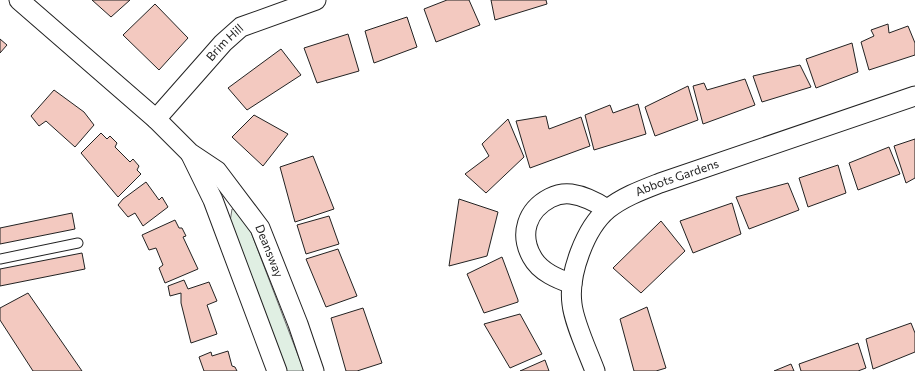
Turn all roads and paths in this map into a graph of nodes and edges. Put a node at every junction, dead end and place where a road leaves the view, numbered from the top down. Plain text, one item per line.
1 (19, 0) edge
2 (316, 0) edge
3 (915, 96) edge
4 (156, 119) junction
5 (190, 153) junction
6 (608, 209) junction
7 (78, 243) dead end
8 (0, 259) edge
9 (572, 284) junction
10 (277, 371) edge
11 (314, 371) edge
12 (595, 371) edge

1 - 4 street, Deansway
2 - 4 street, Brim Hill
3 - 6 street, Abbots Gardens
4 - 5 street, Deansway
5 - 10 street, Deansway
5 - 11 street, Deansway
6 - 9 street, Abbots Gardens
6 - 9 street
7 - 8 lane
9 - 12 street, Abbots Gardens

